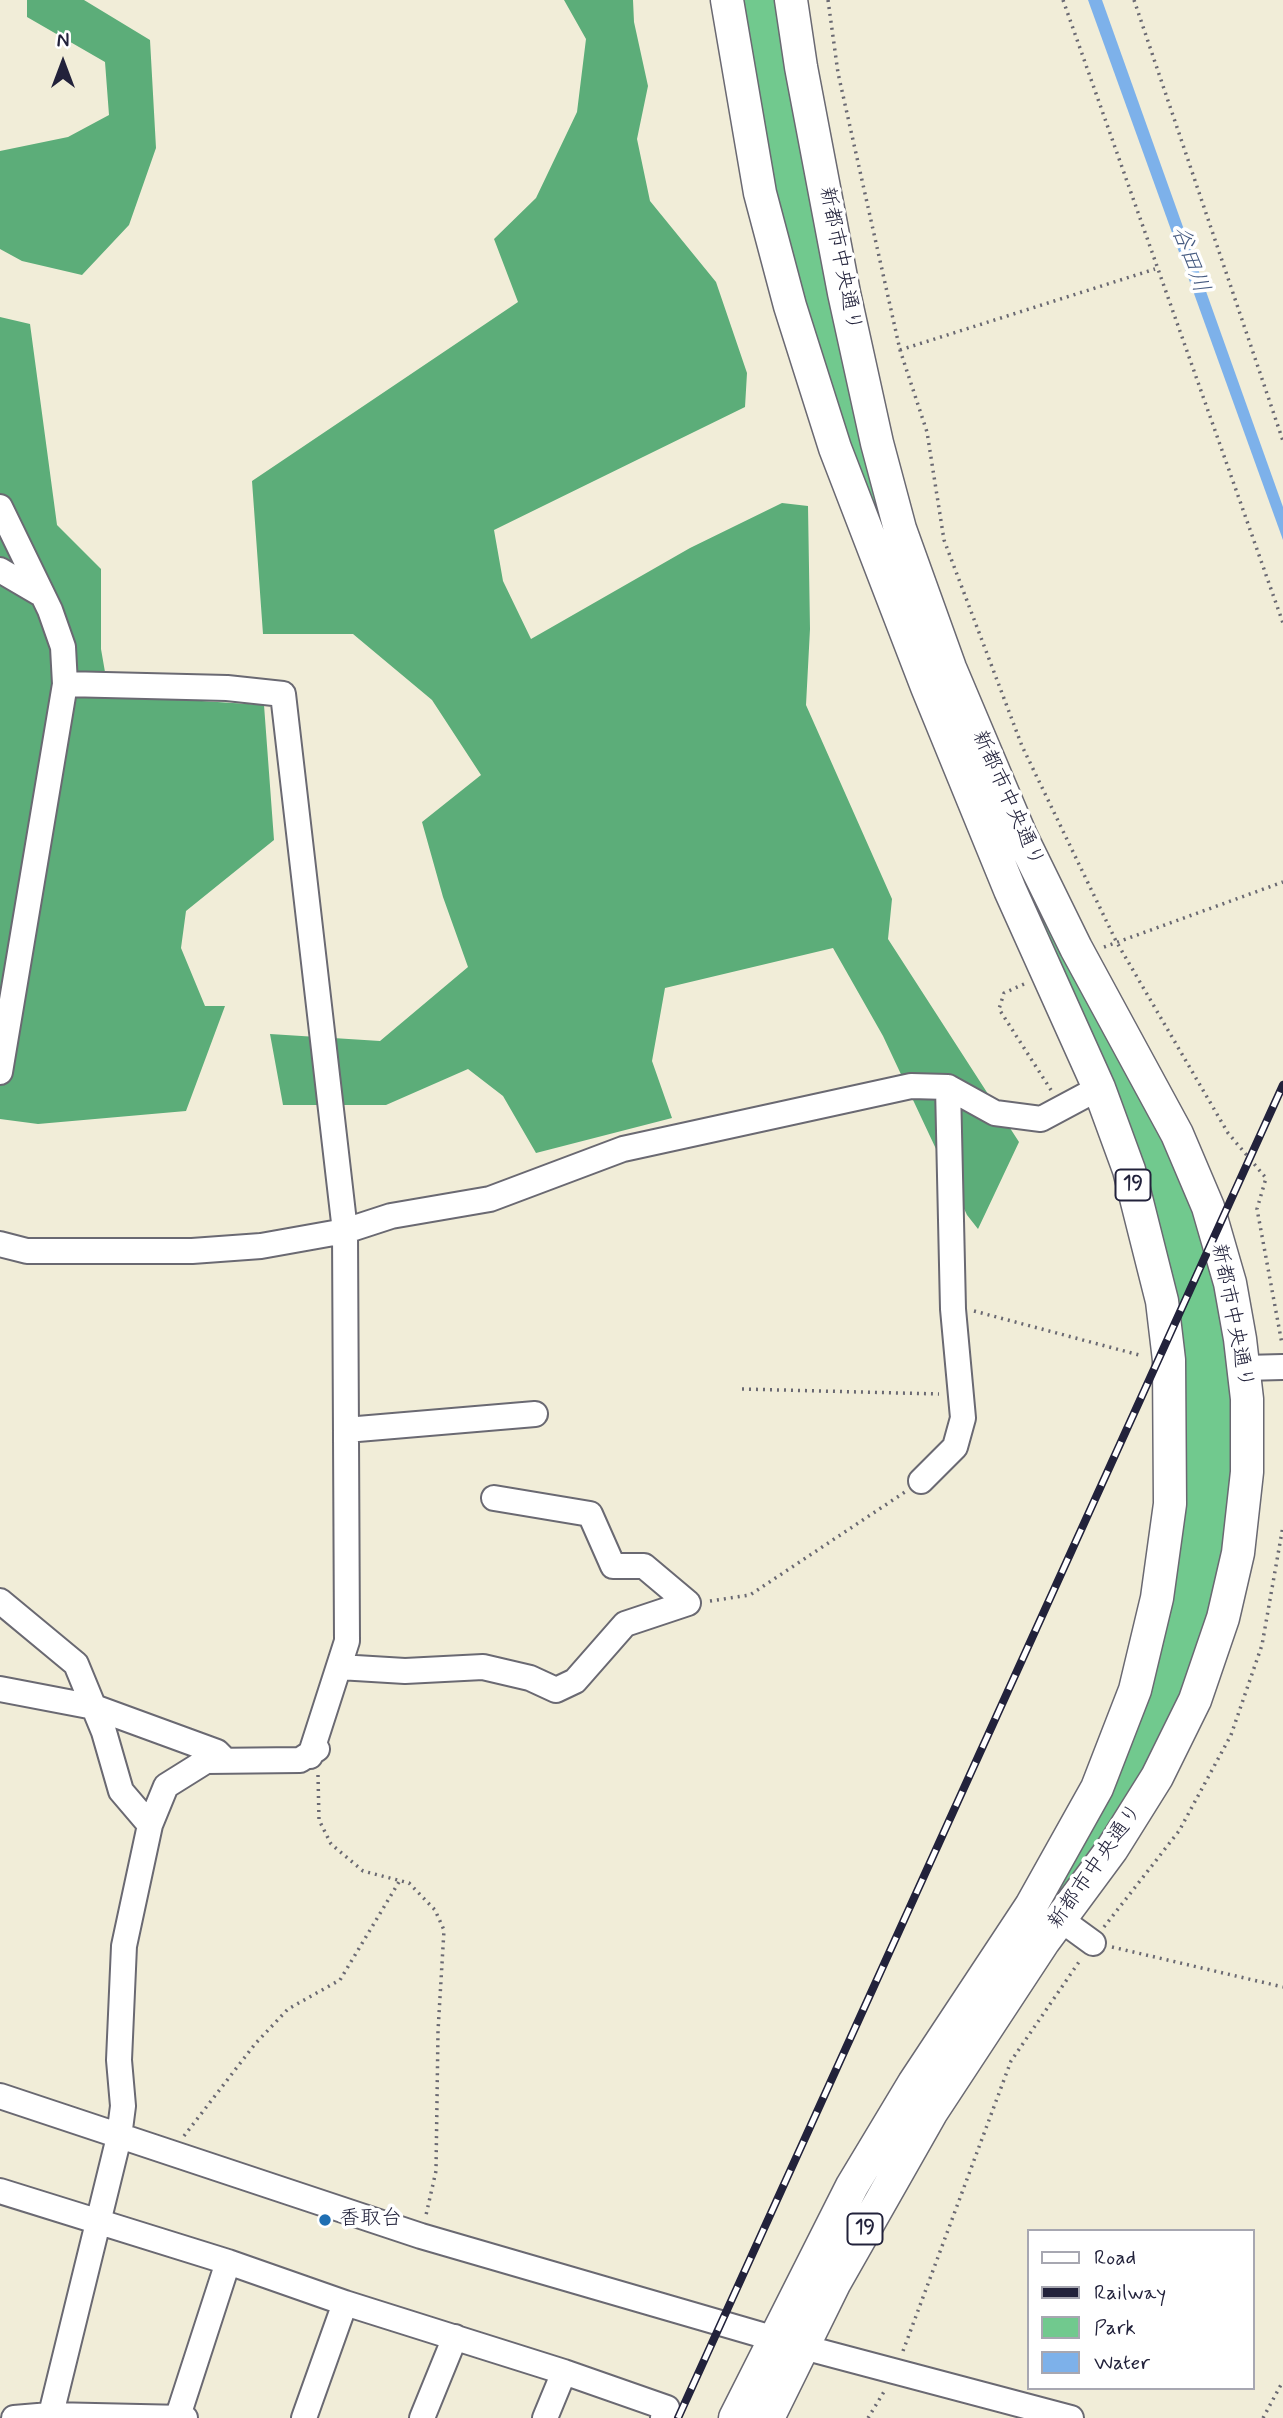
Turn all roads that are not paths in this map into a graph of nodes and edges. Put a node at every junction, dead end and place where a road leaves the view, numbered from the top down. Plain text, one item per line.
1 (727, 0) edge
2 (791, 0) edge
3 (0, 507) edge
4 (0, 570) edge
5 (39, 593) junction
6 (65, 684) junction
7 (0, 1072) edge
8 (948, 1087) junction
9 (1099, 1088) junction
10 (345, 1231) junction
11 (0, 1244) edge
12 (1283, 1367) edge
13 (1244, 1368) junction
14 (535, 1414) dead end
15 (346, 1430) junction
16 (921, 1481) road end
17 (494, 1498) dead end
18 (0, 1601) edge
19 (339, 1667) junction
20 (0, 1689) edge
21 (94, 1707) junction
22 (226, 1761) junction
23 (150, 1825) junction
24 (1060, 1919) junction
25 (1093, 1943) road end
26 (0, 2096) edge
27 (119, 2137) junction
28 (0, 2191) edge
29 (97, 2223) junction
30 (228, 2262) junction
31 (345, 2303) junction
32 (455, 2337) junction
33 (788, 2343) junction
34 (564, 2372) junction
35 (50, 2417) edge
36 (182, 2417) edge
37 (14, 2418) edge
38 (304, 2418) edge
39 (422, 2418) edge
40 (545, 2418) edge
41 (663, 2418) edge
42 (735, 2418) edge
43 (768, 2418) edge
44 (1071, 2418) edge

1 - 9 main road, 新都市中央通り / 19
2 - 13 main road, 新都市中央通り / 19
3 - 5 street
4 - 5 street
5 - 6 street
6 - 7 street
6 - 10 street
8 - 9 street
8 - 10 street
8 - 16 street
9 - 33 main road, 新都市中央通り / 19
10 - 11 street
10 - 15 street
12 - 13 street
13 - 24 main road, 新都市中央通り / 19
14 - 15 street
15 - 19 street
17 - 19 street
18 - 21 street
19 - 22 street
20 - 21 street
21 - 22 street
21 - 23 street
22 - 23 street
23 - 27 street
24 - 25 street
24 - 33 main road, 新都市中央通り / 19
26 - 27 street
27 - 29 street
27 - 33 street
28 - 29 street
29 - 30 street
29 - 35 street
30 - 31 street
30 - 36 street
31 - 32 street
31 - 38 street
32 - 34 street
32 - 39 street
33 - 42 main road, 新都市中央通り / 19
33 - 43 main road, 新都市中央通り / 19
33 - 44 street
34 - 40 street
34 - 41 street
35 - 36 street
35 - 37 street

